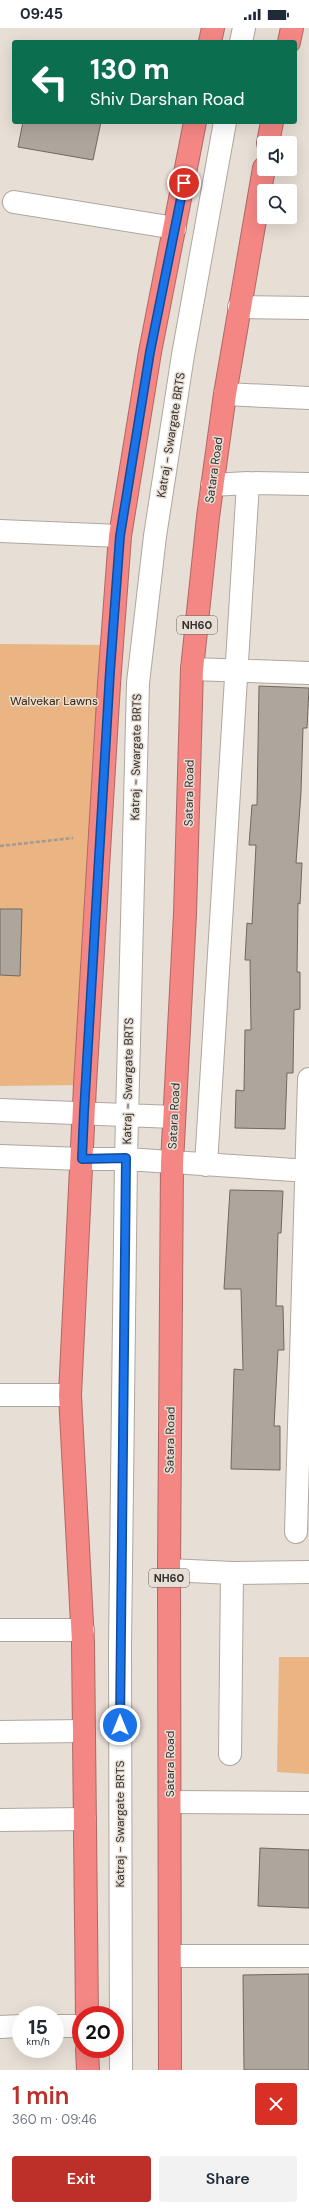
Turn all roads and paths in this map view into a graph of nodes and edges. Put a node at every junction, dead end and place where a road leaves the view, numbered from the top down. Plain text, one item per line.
1 (212, 28) edge
2 (244, 28) edge
3 (292, 28) edge
4 (210, 40) edge
5 (241, 40) edge
6 (289, 40) edge
7 (195, 124) edge
8 (225, 124) edge
9 (272, 124) edge
10 (269, 136) edge
11 (263, 176) edge
12 (14, 202) dead end
13 (175, 228) junction
14 (239, 307) junction
15 (309, 308) edge
16 (225, 394) junction
17 (309, 398) edge
18 (248, 483) junction
19 (309, 484) edge
20 (212, 485) junction
21 (0, 531) edge
22 (120, 536) junction
23 (192, 669) junction
24 (235, 672) junction
25 (309, 673) edge
26 (100, 837) junction
27 (0, 846) edge
28 (309, 1079) edge
29 (0, 1110) edge
30 (84, 1112) junction
31 (127, 1114) junction
32 (174, 1117) junction
33 (0, 1156) edge
34 (126, 1158) junction
35 (82, 1159) junction
36 (172, 1163) junction
37 (206, 1165) junction
38 (308, 1171) edge
39 (0, 1395) edge
40 (70, 1395) junction
41 (296, 1532) dead end
42 (169, 1570) junction
43 (309, 1572) edge
44 (232, 1573) junction
45 (0, 1630) edge
46 (83, 1630) junction
47 (84, 1731) junction
48 (0, 1732) edge
49 (230, 1754) dead end
50 (170, 1802) junction
51 (309, 1802) edge
52 (85, 1819) junction
53 (0, 1820) edge
54 (171, 1956) junction
55 (309, 1956) edge
56 (87, 2006) edge
57 (12, 2026) edge
58 (0, 2027) edge
59 (87, 2058) edge
60 (88, 2070) edge
61 (121, 2070) edge
62 (170, 2070) edge

1 - 4 highway
2 - 5 street
3 - 6 highway
7 - 13 highway
8 - 31 street, Katraj - Swargate BRTS
9 - 10 highway
11 - 14 highway, Satara Road / NH60
12 - 13 street
13 - 22 highway
14 - 15 street
14 - 16 highway, Satara Road / NH60
16 - 17 street
16 - 20 highway, Satara Road / NH60
18 - 19 street
18 - 20 street
18 - 24 street
20 - 23 highway, Satara Road / NH60
21 - 22 street
22 - 26 highway
23 - 24 street
23 - 32 highway, Satara Road / NH60
24 - 25 street
24 - 37 street
26 - 27 path
26 - 30 highway
28 - 38 street
29 - 30 street
30 - 31 street
30 - 35 highway
31 - 32 street
31 - 34 street, Katraj - Swargate BRTS
32 - 36 highway, Satara Road / NH60
33 - 35 street
34 - 35 street
34 - 36 street
34 - 61 street, Katraj - Swargate BRTS
35 - 40 highway
36 - 37 street
36 - 42 highway, Satara Road / NH60
37 - 38 street
38 - 41 street
39 - 40 street
40 - 46 highway
42 - 44 street
42 - 50 highway, Satara Road / NH60
43 - 44 street
44 - 49 street
45 - 46 street
46 - 47 highway
47 - 48 street
47 - 52 highway
50 - 51 street
50 - 54 highway, Satara Road / NH60
52 - 53 street
52 - 56 highway
54 - 55 street
54 - 62 highway, Satara Road / NH60
57 - 58 street
59 - 60 highway

